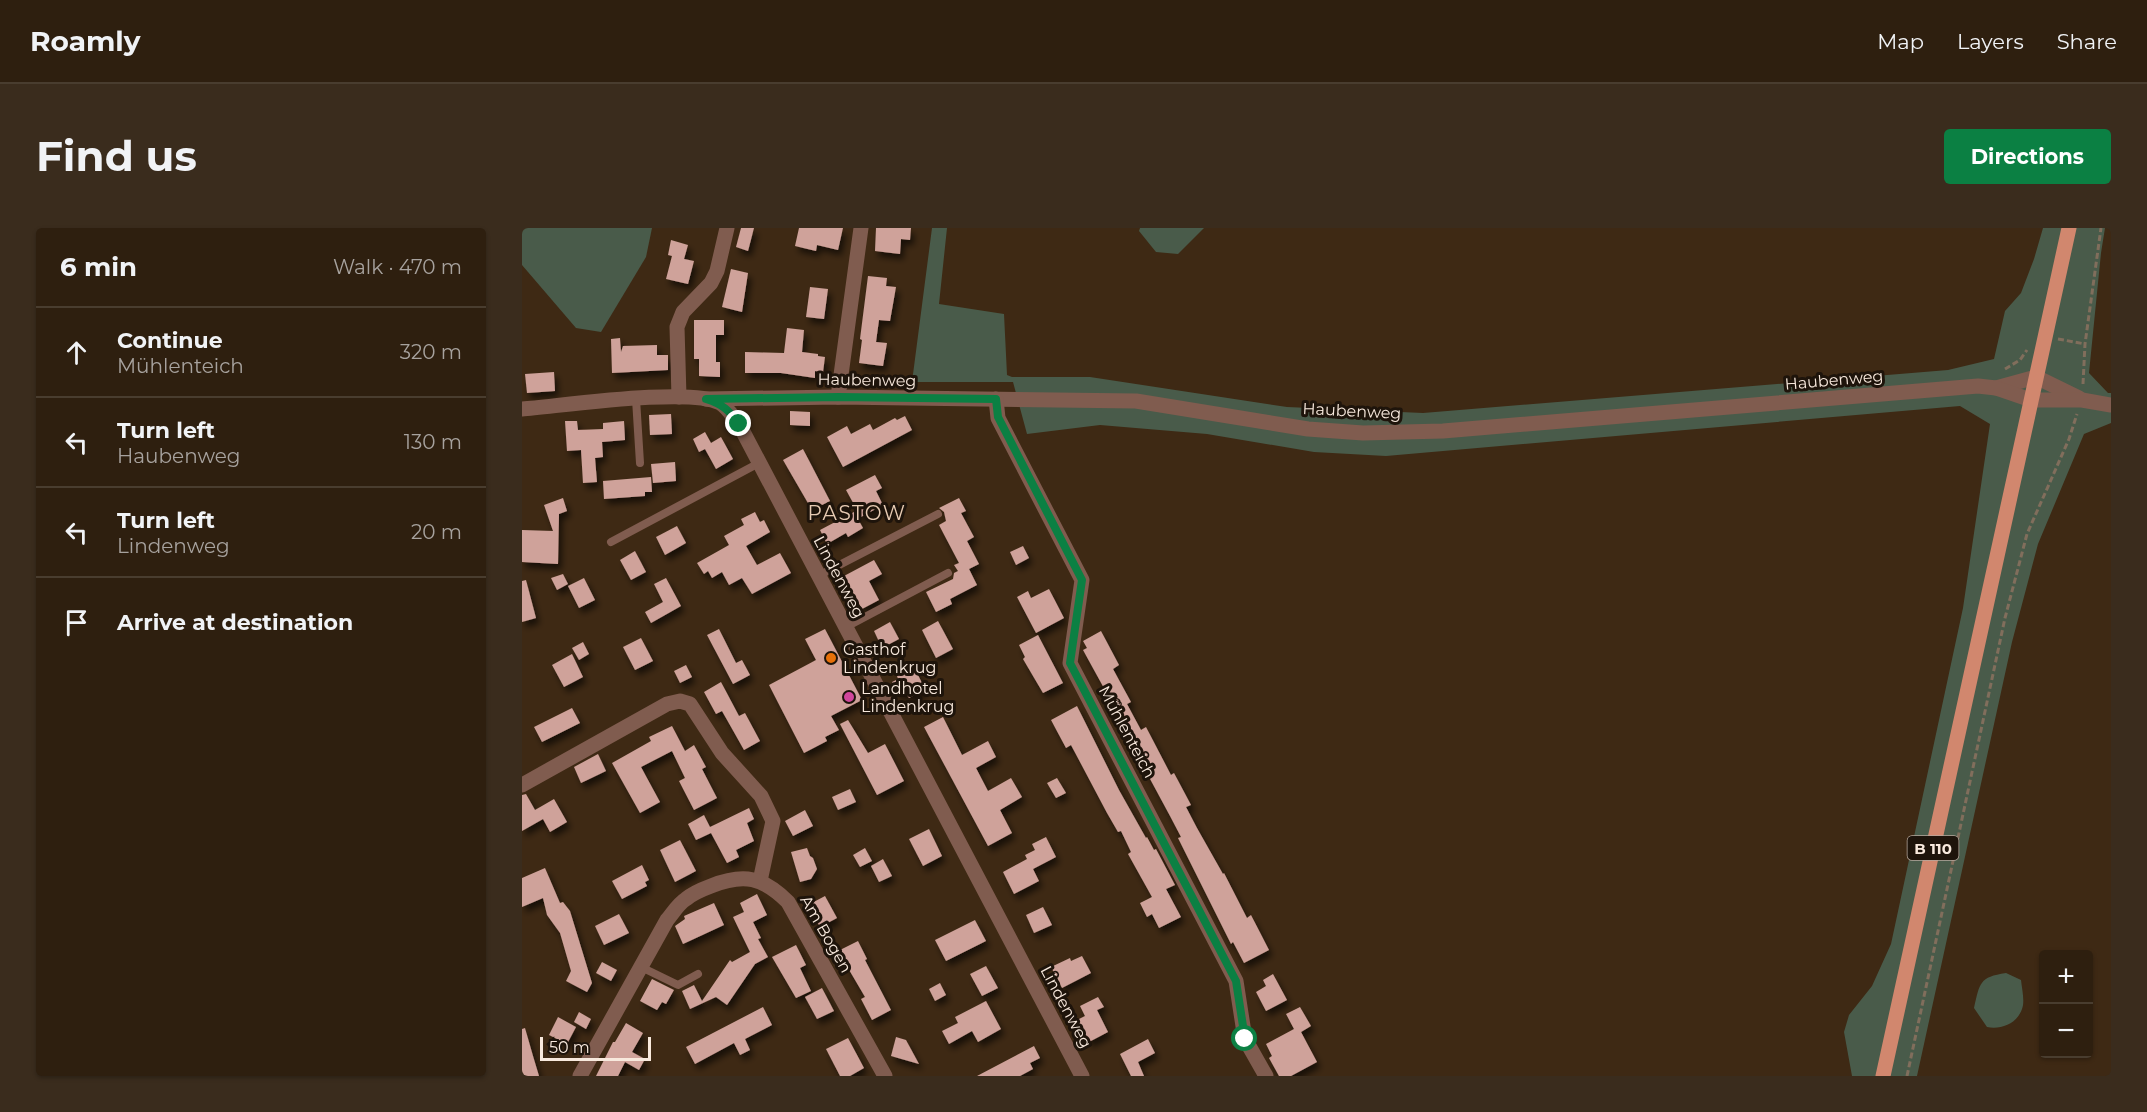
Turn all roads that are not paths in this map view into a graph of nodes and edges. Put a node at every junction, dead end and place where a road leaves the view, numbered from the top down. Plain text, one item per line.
1 (727, 228) edge
2 (861, 228) edge
3 (2069, 228) edge
4 (2036, 377) junction
5 (1996, 388) junction
6 (679, 397) junction
7 (838, 397) junction
8 (636, 399) junction
9 (706, 399) junction
10 (996, 399) junction
11 (2031, 400) junction
12 (2082, 400) junction
13 (2111, 405) edge
14 (522, 409) edge
15 (640, 463) dead end
16 (759, 463) junction
17 (938, 514) dead end
18 (611, 542) dead end
19 (948, 573) dead end
20 (818, 576) junction
21 (846, 628) junction
22 (522, 784) edge
23 (760, 880) junction
24 (639, 966) junction
25 (698, 974) dead end
26 (580, 1076) edge
27 (885, 1076) edge
28 (1082, 1076) edge
29 (1266, 1076) edge
30 (1883, 1076) edge

1 - 6 street
2 - 7 street
3 - 4 main road, B 110
4 - 5 street, Haubenweg
4 - 11 main road, B 110
4 - 12 street
5 - 10 street, Haubenweg
5 - 11 street, Haubenweg
6 - 8 street, Lindenweg
6 - 9 street, Lindenweg
7 - 9 street, Haubenweg
7 - 10 street, Haubenweg
8 - 14 street, Lindenweg
8 - 15 lane
9 - 16 street, Lindenweg
10 - 29 street, Mühlenteich
11 - 12 street, Haubenweg
11 - 30 main road, B 110
12 - 13 street
16 - 18 lane
16 - 20 street, Lindenweg
17 - 20 lane
19 - 21 lane
20 - 21 street, Lindenweg
21 - 28 street, Lindenweg
22 - 23 street
23 - 24 street
23 - 27 street, Am Bogen
24 - 25 lane
24 - 26 street

